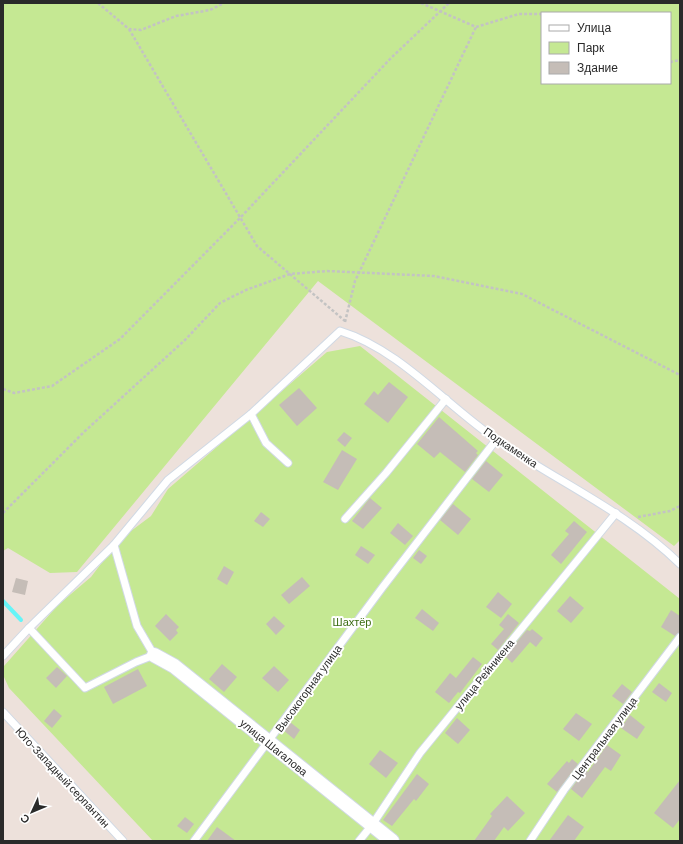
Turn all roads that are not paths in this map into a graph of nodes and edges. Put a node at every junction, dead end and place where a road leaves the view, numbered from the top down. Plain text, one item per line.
1 (446, 399) junction
2 (251, 414) junction
3 (496, 440) junction
4 (288, 463) dead end
5 (616, 513) junction
6 (345, 520) dead end
7 (114, 545) junction
8 (680, 564) edge
9 (28, 628) junction
10 (680, 637) edge
11 (154, 655) junction
12 (3, 656) edge
13 (3, 713) edge
14 (268, 742) junction
15 (372, 825) junction
16 (123, 841) edge
17 (194, 841) edge
18 (359, 841) edge
19 (392, 841) edge
20 (530, 841) edge

1 - 2 lane, Подкаменка
1 - 3 lane, Подкаменка
1 - 6 lane
2 - 4 lane
2 - 7 lane
3 - 5 lane, Подкаменка
3 - 14 lane, Высокогорная улица
5 - 8 lane, Подкаменка
5 - 15 lane, улица Рейникена
7 - 9 lane
7 - 11 lane
9 - 11 lane
9 - 12 lane
10 - 20 lane, Центральная улица
11 - 14 street, улица Шагалова
13 - 16 lane, Юго-Западный серпантин
14 - 15 street, улица Шагалова
14 - 17 lane, Высокогорная улица
15 - 18 lane, улица Рейникена
15 - 19 street, улица Шагалова

